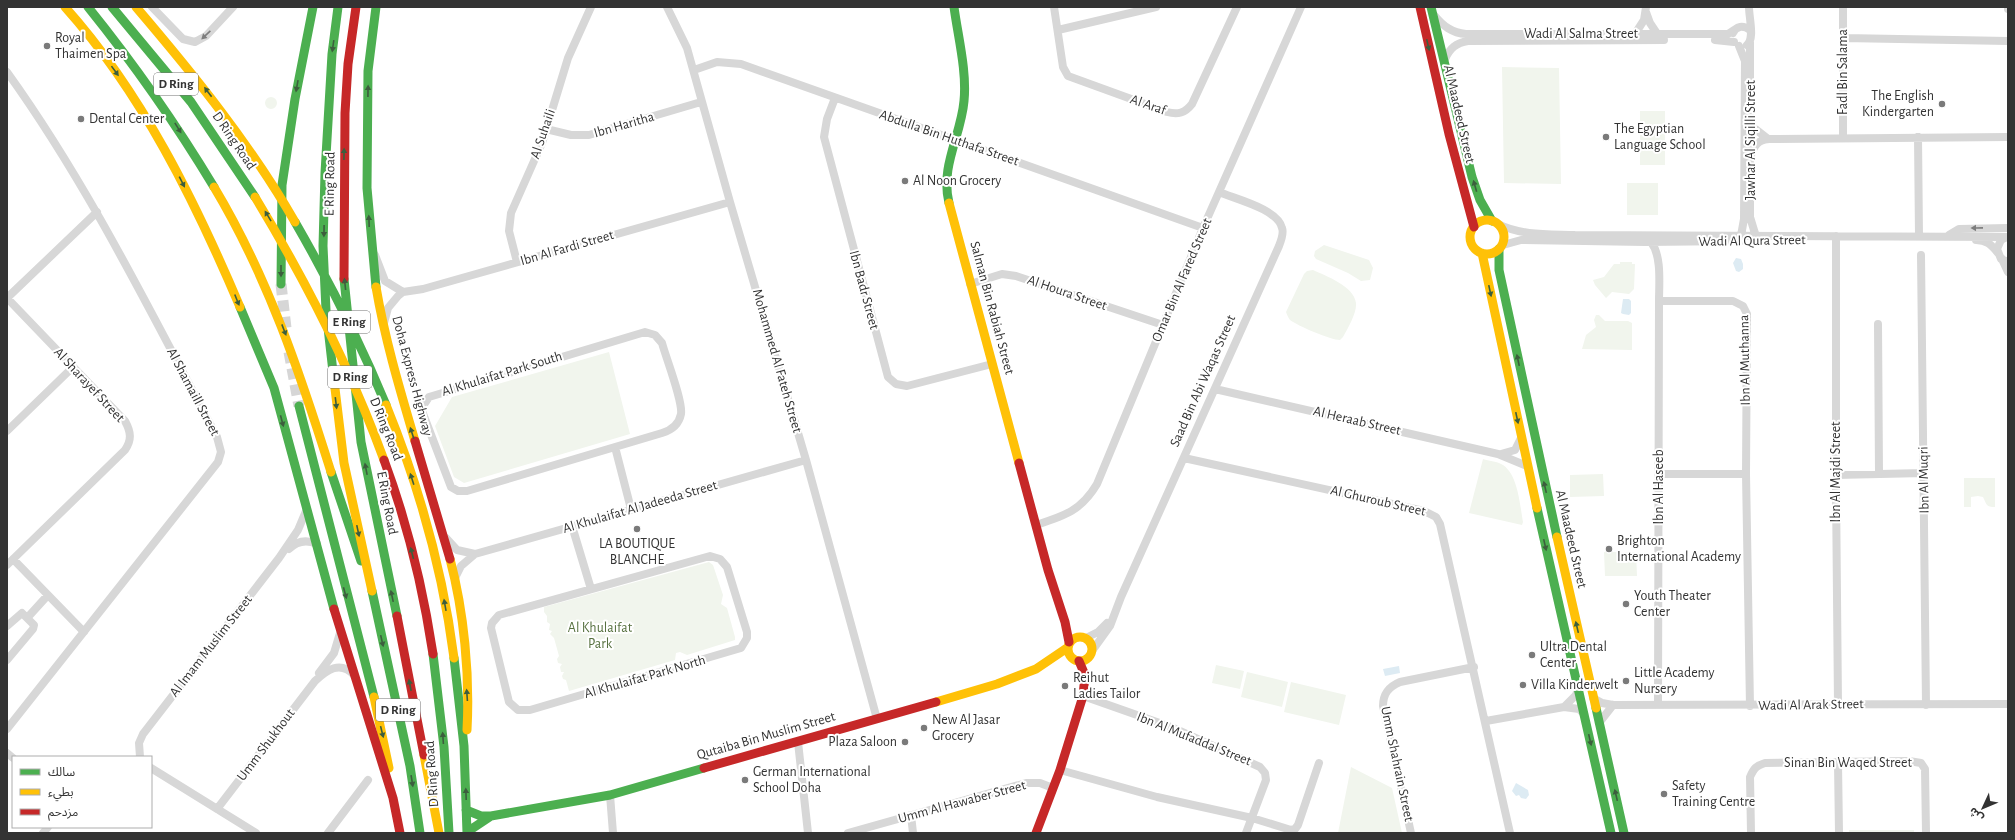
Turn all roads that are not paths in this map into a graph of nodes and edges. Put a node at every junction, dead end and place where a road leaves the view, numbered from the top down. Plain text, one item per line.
1 (65, 7) edge
2 (88, 7) edge
3 (112, 7) edge
4 (136, 7) edge
5 (152, 7) edge
6 (233, 7) edge
7 (313, 7) edge
8 (338, 7) edge
9 (356, 7) edge
10 (376, 7) edge
11 (591, 7) edge
12 (667, 7) edge
13 (954, 7) edge
14 (1054, 7) edge
15 (1156, 7) edge
16 (1236, 7) edge
17 (1301, 7) edge
18 (1420, 7) edge
19 (1744, 7) edge
20 (1749, 7) edge
21 (1843, 7) edge
22 (1646, 9) edge
23 (1432, 11) edge
24 (1737, 28) junction
25 (1058, 30) junction
26 (1750, 30) junction
27 (1635, 34) junction
28 (1658, 35) junction
29 (1844, 38) junction
30 (2008, 41) edge
31 (1750, 42) junction
32 (1736, 44) junction
33 (1445, 59) junction
34 (694, 70) junction
35 (7, 72) edge
36 (835, 98) junction
37 (701, 102) junction
38 (1751, 122) junction
39 (546, 129) junction
40 (2008, 136) edge
41 (1843, 137) junction
42 (1918, 137) junction
43 (954, 138) junction
44 (1768, 139) junction
45 (1751, 155) junction
46 (1219, 192) junction
47 (730, 202) junction
48 (97, 212) junction
49 (1495, 222) junction
50 (1474, 227) junction
51 (1203, 228) junction
52 (2008, 228) edge
53 (1948, 235) junction
54 (1920, 236) junction
55 (369, 237) junction
56 (2007, 237) edge
57 (1740, 238) junction
58 (1757, 238) junction
59 (1836, 238) junction
60 (1645, 242) junction
61 (1672, 242) junction
62 (1501, 247) junction
63 (1482, 253) junction
64 (1921, 255) dead end
65 (2002, 258) edge
66 (516, 262) junction
67 (1658, 270) junction
68 (2008, 272) edge
69 (281, 284) tunnel mouth
70 (970, 284) junction
71 (403, 292) junction
72 (7, 298) edge
73 (1659, 301) junction
74 (1878, 324) dead end
75 (1163, 325) junction
76 (383, 329) junction
77 (992, 364) junction
78 (73, 367) junction
79 (1215, 389) junction
80 (299, 406) tunnel mouth
81 (7, 431) edge
82 (1521, 438) junction
83 (615, 447) junction
84 (1498, 454) junction
85 (1184, 458) junction
86 (806, 460) junction
87 (1527, 466) junction
88 (1924, 473) junction
89 (1659, 474) junction
90 (1746, 474) junction
91 (1879, 474) junction
92 (1836, 475) junction
93 (631, 509) junction
94 (306, 511) junction
95 (1036, 525) junction
96 (572, 526) junction
97 (445, 537) junction
98 (317, 544) junction
99 (475, 554) junction
100 (279, 558) junction
101 (10, 562) edge
102 (455, 578) junction
103 (371, 589) junction
104 (591, 589) junction
105 (48, 595) junction
106 (1062, 612) junction
107 (1114, 613) junction
108 (28, 617) junction
109 (7, 626) edge
110 (84, 632) junction
111 (340, 632) junction
112 (1083, 637) junction
113 (1068, 645) junction
114 (1092, 652) junction
115 (7, 660) edge
116 (1076, 661) junction
117 (1043, 665) junction
118 (1474, 667) junction
119 (354, 675) junction
120 (315, 681) junction
121 (1578, 689) junction
122 (1083, 695) junction
123 (1593, 698) junction
124 (1838, 704) junction
125 (1926, 704) junction
126 (2008, 704) edge
127 (1613, 705) junction
128 (1658, 705) junction
129 (1750, 706) junction
130 (1564, 707) junction
131 (1584, 714) junction
132 (877, 719) junction
133 (1486, 721) junction
134 (1599, 723) junction
135 (7, 729) edge
136 (798, 742) junction
137 (464, 748) junction
138 (140, 756) edge
139 (1319, 763) dead end
140 (1838, 763) junction
141 (152, 769) edge
142 (1060, 770) junction
143 (368, 780) dead end
144 (1053, 788) junction
145 (610, 795) junction
146 (393, 798) junction
147 (217, 809) junction
148 (466, 810) junction
149 (491, 816) junction
150 (911, 816) junction
151 (1252, 818) junction
152 (256, 833) edge
153 (328, 833) edge
154 (400, 833) edge
155 (420, 833) edge
156 (439, 833) edge
157 (449, 833) edge
158 (467, 833) edge
159 (613, 833) edge
160 (808, 833) edge
161 (848, 833) edge
162 (913, 833) edge
163 (1036, 833) edge
164 (1246, 833) edge
165 (1411, 833) edge
166 (1510, 833) edge
167 (1611, 833) edge
168 (1624, 833) edge
169 (1751, 833) edge
170 (1838, 833) edge
171 (1926, 833) edge

1 -> 94 main road, D Ring
2 -> 103 main road, D Ring Road / D Ring
157 -> 3 main road, D Ring Road / D Ring
137 -> 4 main road, D Ring Road / D Ring
6 -> 5 street
7 -> 69 main road
8 -> 103 main road, E Ring Road / E Ring
156 -> 9 main road, E Ring Road / E Ring
55 -> 10 main road, Doha Express Highway
11 - 39 street, Al Suhaili
12 - 34 street, Mohammed Al Fateh Street
13 - 43 main road, Salman Bin Rabiah Street
14 - 25 street, Al Araf
15 - 25 street
16 - 25 street, Al Araf
17 - 46 street, Omar Bin Al Fared Street
18 -> 50 main road, Al Maadeed Street
19 - 24 street
20 - 26 street
21 - 29 street, Fadl Bin Salama
22 - 27 street
22 - 28 street
23 - 27 street, Wadi Al Salma Street
23 - 33 main road, Al Maadeed Street
24 - 26 street
24 - 28 street, Wadi Al Salma Street
24 - 32 street
26 - 31 street
27 - 28 street, Wadi Al Salma Street
29 - 30 street
29 - 41 street, Fadl Bin Salama
31 - 32 street
31 - 38 street, Jawhar Al Siqilli Street
32 - 33 street, Wadi Al Salma Street
32 - 57 street, Jawhar Al Siqilli Street
49 -> 33 main road, Al Maadeed Street
34 - 36 street, Abdulla Bin Huthafa Street
34 - 37 street, Mohammed Al Fateh Street
35 - 48 street, Al Shamaill Street
36 - 43 street, Abdulla Bin Huthafa Street
36 - 77 street, Ibn Badr Street
37 - 39 street, Ibn Haritha
37 - 47 street, Mohammed Al Fateh Street
38 - 44 street
38 - 45 street, Jawhar Al Siqilli Street
39 - 66 street, Al Suhaili
40 - 42 street
41 - 42 street
41 - 44 street
42 - 54 street
43 - 51 street, Abdulla Bin Huthafa Street
43 - 70 main road, Salman Bin Rabiah Street
44 - 45 street
45 - 58 street, Jawhar Al Siqilli Street
46 - 51 street, Omar Bin Al Fared Street
46 - 79 street, Saad Bin Abi Waqas Street
47 - 66 street, Ibn Al Fardi Street
47 - 86 street, Mohammed Al Fateh Street
48 - 72 street
48 - 110 street, Al Shamaill Street
49 - 50 main road
49 - 57 street, Wadi Al Qura Street
49 - 62 main road
50 - 63 main road
51 - 75 street, Omar Bin Al Fared Street
52 -> 53 street, Wadi Al Qura Street
53 - 54 street, Wadi Al Qura Street
53 - 56 street, Wadi Al Qura Street
54 - 59 street, Wadi Al Qura Street
55 - 71 street
55 - 76 main road, Doha Express Highway
56 - 65 street
57 - 58 street, Wadi Al Qura Street
57 - 61 street, Wadi Al Qura Street
58 - 59 street, Wadi Al Qura Street
59 - 65 street, Wadi Al Qura Street
59 - 92 street, Ibn Al Majdi Street
60 - 61 street, Wadi Al Qura Street
60 - 62 street, Wadi Al Qura Street
60 - 67 street, Ibn Al Haseeb
61 - 67 street, Ibn Al Haseeb
62 - 63 main road
123 -> 62 main road, Al Maadeed Street
63 -> 82 main road, Al Maadeed Street
64 - 88 street, Ibn Al Muqri
65 - 68 street
66 - 71 street, Ibn Al Fardi Street
67 - 73 street, Ibn Al Haseeb
70 - 75 street, Al Houra Street
70 - 77 main road, Salman Bin Rabiah Street
71 - 76 street
72 - 78 street, Al Sharayef Street
73 - 89 street, Ibn Al Haseeb
73 - 90 street, Ibn Al Muthanna
74 - 91 street
75 - 95 street, Omar Bin Al Fared Street
97 -> 76 main road, Doha Express Highway
77 - 95 main road, Salman Bin Rabiah Street
78 - 81 street
78 - 101 street, Al Sharayef Street
79 - 84 street, Al Heraab Street
79 - 85 street, Saad Bin Abi Waqas Street
80 -> 146 main road
82 - 84 street
82 - 87 main road, Al Maadeed Street
83 - 83 street, Al Khulaifat Park South
83 - 93 street
84 - 87 street, Al Heraab Street
85 - 107 street, Saad Bin Abi Waqas Street
85 - 118 street, Al Ghuroub Street
86 - 93 street, Al Khulaifat Al Jadeeda Street
86 - 132 street, Mohammed Al Fateh Street
87 -> 121 main road, Al Maadeed Street
88 - 91 street
88 - 125 street, Ibn Al Muqri
89 - 90 street
89 - 128 street, Ibn Al Haseeb
90 - 129 street, Ibn Al Muthanna
91 - 92 street
92 - 124 street, Ibn Al Majdi Street
93 - 96 street, Al Khulaifat Al Jadeeda Street
94 - 98 main road, D Ring
94 - 100 street
95 - 106 main road, Salman Bin Rabiah Street
96 - 99 street, Al Khulaifat Al Jadeeda Street
96 - 104 street
97 - 99 street
97 - 102 main road, Doha Express Highway
98 - 100 street
98 - 111 main road, D Ring
99 - 102 street, Al Khulaifat Al Jadeeda Street
100 - 138 street
101 - 105 street, Al Sharayef Street
137 -> 102 main road, Doha Express Highway
103 -> 155 main road, D Ring Road / D Ring
104 - 104 street, Al Khulaifat Park North
105 - 108 street
105 - 110 street, Al Sharayef Street
106 - 112 main road, Salman Bin Rabiah Street
106 - 113 main road, Salman Bin Rabiah Street
107 - 112 street, Saad Bin Abi Waqas Street
107 - 114 street, Saad Bin Abi Waqas Street
108 - 109 street
108 - 115 street
110 - 135 street, Al Shamaill Street
111 - 119 main road, D Ring
111 - 120 street, Umm Shukhout
112 - 113 main road
112 - 114 main road
113 - 116 main road
113 - 117 main road, Qutaiba Bin Muslim Street
114 - 116 main road
114 - 122 main road, Saad Bin Abi Waqas Street
116 - 117 main road, Qutaiba Bin Muslim Street
116 - 122 main road, Saad Bin Abi Waqas Street
117 - 132 main road, Qutaiba Bin Muslim Street
118 - 133 street, Al Ghuroub Street
118 - 165 street, Umm Shahrain Street
119 - 120 street, Umm Shukhout
119 - 146 main road, D Ring
120 - 147 street, Umm Shukhout
121 - 130 street
121 - 131 main road, Al Maadeed Street
122 - 142 main road, Saad Bin Abi Waqas Street
122 - 151 street, Ibn Al Mufaddal Street
123 - 127 street, Wadi Al Arak Street
123 - 134 main road, Al Maadeed Street
124 - 125 street, Wadi Al Arak Street
124 - 129 street, Wadi Al Arak Street
125 - 126 street, Wadi Al Arak Street
127 - 128 street, Wadi Al Arak Street
127 - 134 street
128 - 129 street, Wadi Al Arak Street
130 - 131 street
130 - 133 street
131 -> 167 main road, Al Maadeed Street
132 - 136 main road, Qutaiba Bin Muslim Street
133 - 166 street, Al Ghuroub Street
168 -> 134 main road, Al Maadeed Street
136 - 145 main road, Qutaiba Bin Muslim Street
136 - 160 street
148 -> 137 main road, D Ring Road / D Ring
139 - 151 street
140 - 169 street, Sinan Bin Waqed Street
140 - 170 street
140 - 171 street, Sinan Bin Waqed Street
141 - 147 street
142 - 144 main road, Saad Bin Abi Waqas Street
142 - 151 street
143 - 153 street
144 - 150 street, Umm Al Hawaber Street
144 - 163 main road, Saad Bin Abi Waqas Street
145 - 149 main road, Qutaiba Bin Muslim Street
145 - 159 street
146 - 154 main road, D Ring
147 - 152 street
148 - 149 main road, Qutaiba Bin Muslim Street
148 - 158 main road, D Ring Road / D Ring
149 - 158 main road, Qutaiba Bin Muslim Street
150 - 161 street, Umm Al Hawaber Street
150 - 162 street
151 - 164 street, Ibn Al Mufaddal Street

